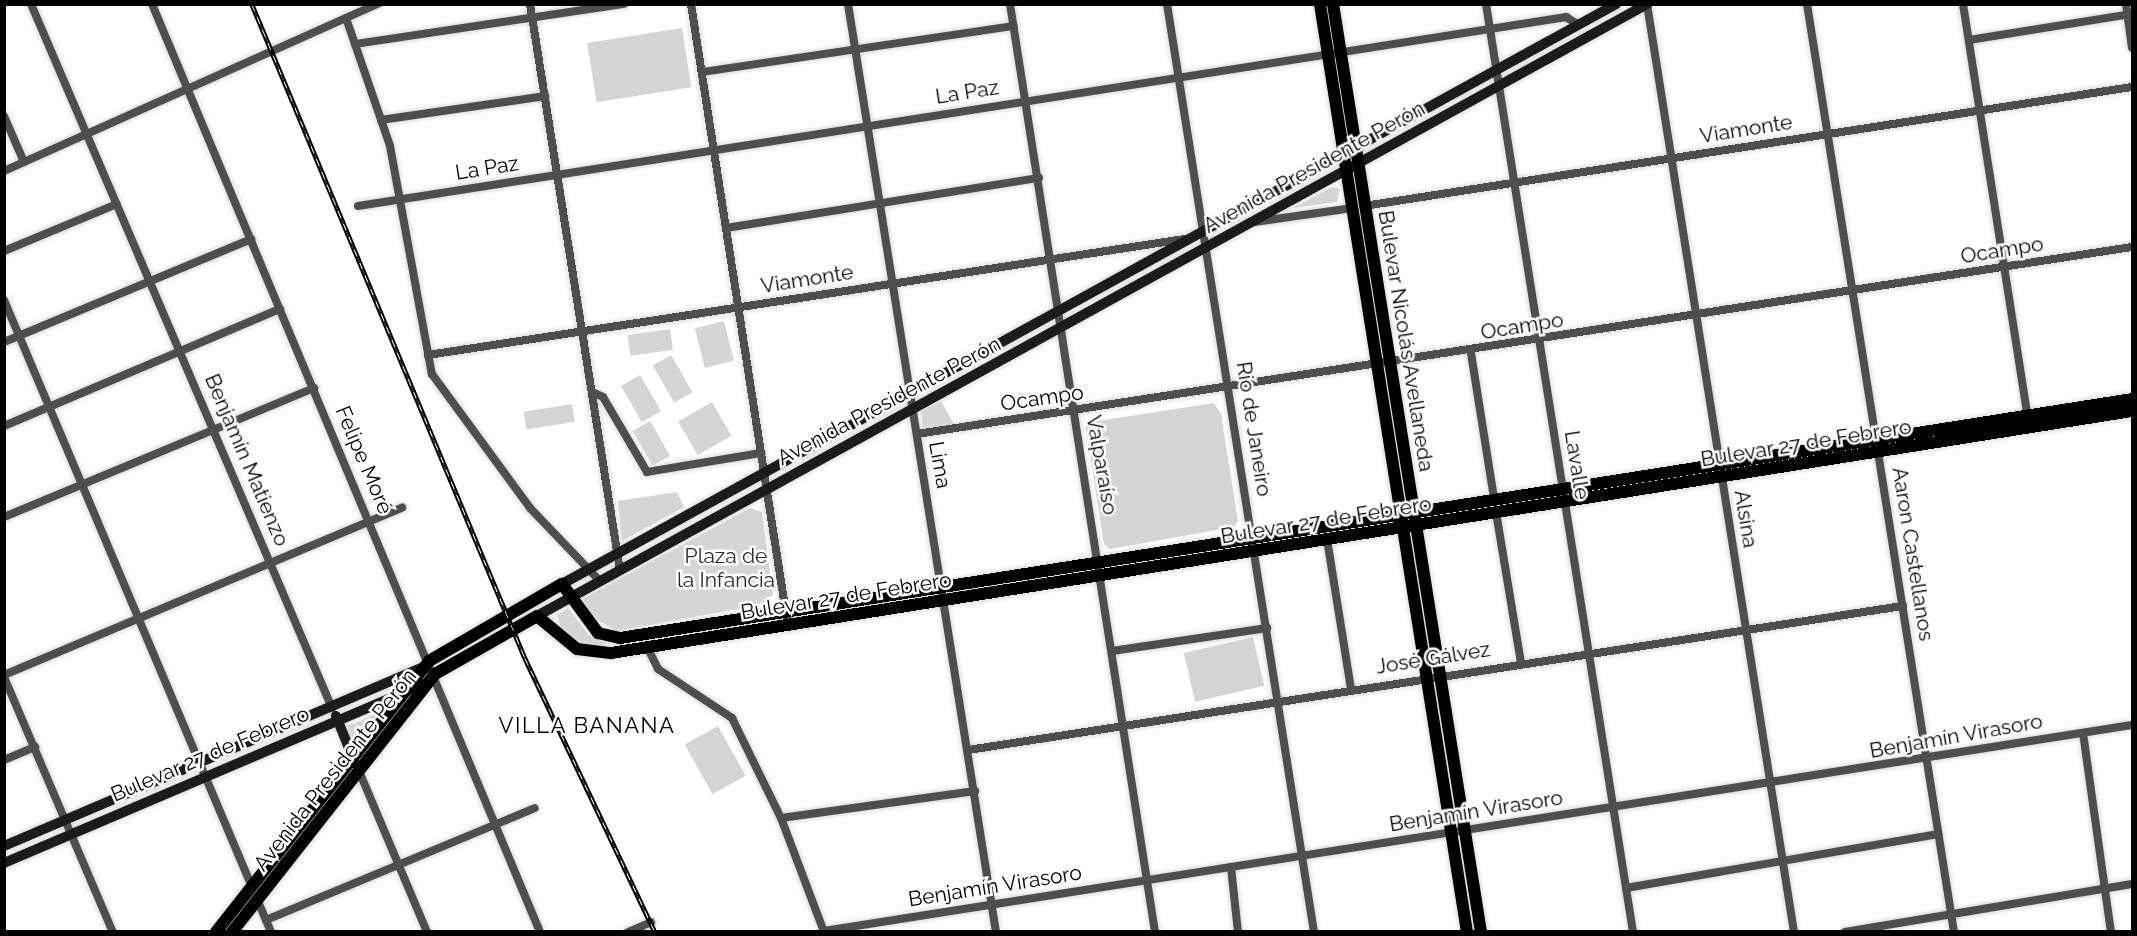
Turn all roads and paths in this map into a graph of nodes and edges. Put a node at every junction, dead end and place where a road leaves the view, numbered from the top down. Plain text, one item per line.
1 (31, 4) edge
2 (152, 4) edge
3 (530, 4) edge
4 (624, 4) edge
5 (691, 4) edge
6 (848, 4) edge
7 (1010, 4) edge
8 (1167, 4) edge
9 (1320, 4) edge
10 (1333, 4) edge
11 (1486, 4) edge
12 (1616, 4) edge
13 (1807, 4) edge
14 (1963, 4) edge
15 (2126, 4) edge
16 (1647, 5) edge
17 (374, 6) edge
18 (2130, 14) edge
19 (346, 18) junction
20 (532, 18) junction
21 (1579, 25) junction
22 (1014, 26) junction
23 (1490, 28) junction
24 (1969, 40) junction
25 (355, 44) junction
26 (2133, 48) edge
27 (855, 50) junction
28 (1334, 53) junction
29 (1497, 70) junction
30 (702, 72) junction
31 (1179, 77) junction
32 (1499, 87) junction
33 (2133, 87) edge
34 (187, 89) junction
35 (545, 96) junction
36 (1026, 100) junction
37 (1980, 111) junction
38 (4, 116) edge
39 (381, 120) junction
40 (867, 125) junction
41 (1828, 135) junction
42 (88, 136) junction
43 (714, 150) junction
44 (1350, 151) junction
45 (1671, 159) junction
46 (24, 162) junction
47 (1352, 168) junction
48 (4, 171) edge
49 (557, 175) junction
50 (1039, 178) junction
51 (1514, 183) junction
52 (400, 200) junction
53 (117, 204) junction
54 (880, 204) junction
55 (358, 206) dead end
56 (1358, 207) junction
57 (1254, 222) junction
58 (726, 228) junction
59 (1204, 231) junction
60 (251, 238) junction
61 (1192, 238) junction
62 (2133, 247) edge
63 (1207, 248) junction
64 (4, 251) edge
65 (1052, 260) junction
66 (2005, 267) junction
67 (150, 281) junction
68 (892, 284) junction
69 (1853, 292) junction
70 (4, 300) edge
71 (738, 308) junction
72 (280, 309) junction
73 (1058, 314) junction
74 (1696, 317) junction
75 (1060, 331) junction
76 (582, 332) junction
77 (20, 336) junction
78 (4, 342) edge
79 (1539, 342) junction
80 (180, 352) junction
81 (1471, 352) junction
82 (428, 355) junction
83 (1384, 367) junction
84 (314, 388) junction
85 (1229, 389) junction
86 (592, 392) junction
87 (910, 395) junction
88 (2133, 399) edge
89 (49, 407) junction
90 (913, 411) junction
91 (2133, 411) edge
92 (1074, 412) junction
93 (2029, 421) junction
94 (4, 426) edge
95 (213, 430) junction
96 (917, 434) junction
97 (1878, 445) junction
98 (761, 453) junction
99 (1719, 463) junction
100 (765, 473) junction
101 (1721, 477) junction
102 (82, 484) junction
103 (1562, 488) junction
104 (766, 490) junction
105 (1494, 498) junction
106 (1564, 501) junction
107 (402, 508) dead end
108 (1407, 512) junction
109 (1496, 512) junction
110 (4, 517) edge
111 (370, 521) junction
112 (1409, 526) junction
113 (1252, 536) junction
114 (1327, 539) junction
115 (1255, 551) junction
116 (618, 553) junction
117 (1099, 560) junction
118 (270, 563) junction
119 (590, 569) junction
120 (620, 570) junction
121 (1102, 575) junction
122 (600, 581) junction
123 (562, 585) junction
124 (942, 585) junction
125 (571, 597) junction
126 (945, 600) junction
127 (1903, 606) junction
128 (785, 609) junction
129 (537, 616) junction
130 (139, 618) junction
131 (788, 626) junction
132 (1267, 628) junction
133 (1746, 630) junction
134 (647, 647) junction
135 (1112, 651) junction
136 (1588, 654) junction
137 (1521, 663) junction
138 (426, 664) junction
139 (1439, 675) junction
140 (4, 676) edge
141 (433, 677) junction
142 (1426, 677) junction
143 (1351, 689) junction
144 (404, 692) junction
145 (1278, 700) junction
146 (332, 708) junction
147 (338, 721) junction
148 (1123, 724) junction
149 (2133, 725) edge
150 (2083, 733) junction
151 (35, 747) junction
152 (968, 750) junction
153 (352, 757) junction
154 (4, 760) edge
155 (1927, 760) junction
156 (200, 764) junction
157 (359, 771) junction
158 (206, 777) junction
159 (1770, 784) junction
160 (975, 791) junction
161 (536, 808) dead end
162 (1613, 808) junction
163 (781, 818) junction
164 (66, 820) junction
165 (498, 824) junction
166 (1465, 831) junction
167 (1451, 833) junction
168 (71, 834) junction
169 (1938, 834) junction
170 (4, 846) edge
171 (1303, 856) junction
172 (1780, 860) junction
173 (4, 863) edge
174 (399, 865) junction
175 (1231, 867) junction
176 (1147, 880) junction
177 (2133, 884) edge
178 (252, 886) junction
179 (1626, 888) junction
180 (2104, 888) junction
181 (257, 899) junction
182 (992, 905) junction
183 (1952, 914) junction
184 (266, 920) junction
185 (651, 922) dead end
186 (824, 931) edge
187 (113, 932) edge
188 (216, 932) edge
189 (232, 932) edge
190 (271, 932) edge
191 (427, 932) edge
192 (540, 932) edge
193 (628, 932) edge
194 (996, 932) edge
195 (1155, 932) edge
196 (1238, 932) edge
197 (1314, 932) edge
198 (1467, 932) edge
199 (1481, 932) edge
200 (1633, 932) edge
201 (1794, 932) edge
202 (1845, 932) edge
203 (1954, 932) edge
204 (2111, 932) edge

1 - 42 street, Benjamín Matienzo
2 - 34 street, Felipe Moré
3 - 20 street
4 - 20 street
5 - 30 street
6 - 27 street, Lima
7 - 22 street, Valparaíso
8 - 31 street, Río de Janeiro
9 - 28 main road, Bulevar Nicolás Avellaneda
10 - 28 main road, Bulevar Nicolás Avellaneda
11 - 23 street, Lavalle
12 - 21 main road, Avenida Presidente Perón
13 - 41 street, Aaron Castellanos
14 - 24 street
15 - 18 street
16 - 32 main road, Avenida Presidente Perón
16 - 45 street, Alsina
17 - 19 street
18 - 24 street
18 - 26 street
19 - 25 street
19 - 34 street
20 - 25 street
20 - 35 street
21 - 23 street, La Paz
21 - 29 main road, Avenida Presidente Perón
22 - 27 street
22 - 36 street, Valparaíso
23 - 28 street, La Paz
23 - 29 street, Lavalle
24 - 37 street
25 - 39 street
27 - 30 street
27 - 40 street, Lima
28 - 31 street, La Paz
28 - 44 main road, Bulevar Nicolás Avellaneda
29 - 32 street, Lavalle
29 - 44 main road, Avenida Presidente Perón
30 - 43 street
31 - 36 street, La Paz
31 - 59 street, Río de Janeiro
32 - 47 main road, Avenida Presidente Perón
32 - 51 street, Lavalle
33 - 37 street, Viamonte
34 - 42 street
34 - 60 street, Felipe Moré
35 - 39 street
35 - 49 street
36 - 40 street, La Paz
36 - 50 street, Valparaíso
37 - 41 street, Viamonte
37 - 66 street
38 - 46 street
39 - 52 street
40 - 43 street, La Paz
40 - 54 street, Lima
41 - 45 street, Viamonte
41 - 69 street, Aaron Castellanos
42 - 46 street
42 - 53 street, Benjamín Matienzo
43 - 49 street, La Paz
43 - 58 street
44 - 47 main road, Bulevar Nicolás Avellaneda
44 - 59 main road, Avenida Presidente Perón
45 - 51 street, Viamonte
45 - 74 street, Alsina
46 - 48 street
47 - 56 main road, Bulevar Nicolás Avellaneda
47 - 57 main road, Avenida Presidente Perón
49 - 52 street, La Paz
49 - 76 street
50 - 54 street
50 - 65 street, Valparaíso
51 - 56 street, Viamonte
51 - 79 street, Lavalle
52 - 55 street, La Paz
52 - 82 street
53 - 64 street
53 - 67 street, Benjamín Matienzo
54 - 58 street
54 - 68 street, Lima
56 - 57 street, Viamonte
56 - 83 main road, Bulevar Nicolás Avellaneda
57 - 63 main road, Avenida Presidente Perón
58 - 71 street
59 - 61 main road, Avenida Presidente Perón
59 - 63 street, Río de Janeiro
60 - 67 street
60 - 72 street, Felipe Moré
61 - 65 street, Viamonte
61 - 73 main road, Avenida Presidente Perón
62 - 66 street, Ocampo
63 - 75 main road, Avenida Presidente Perón
63 - 85 street, Río de Janeiro
65 - 68 street, Viamonte
65 - 73 street, Valparaíso
66 - 69 street, Ocampo
66 - 93 street
67 - 77 street
67 - 80 street, Benjamín Matienzo
68 - 71 street, Viamonte
68 - 87 street, Lima
69 - 74 street, Ocampo
69 - 97 street, Aaron Castellanos
70 - 77 street
71 - 76 street, Viamonte
71 - 98 street
72 - 80 street
72 - 84 street, Felipe Moré
73 - 75 street, Valparaíso
73 - 87 main road, Avenida Presidente Perón
74 - 79 street, Ocampo
74 - 99 street, Alsina
75 - 90 main road, Avenida Presidente Perón
75 - 92 street, Valparaíso
76 - 82 street, Viamonte
76 - 86 street
77 - 78 street
77 - 89 street
79 - 81 street, Ocampo
79 - 103 street, Lavalle
80 - 89 street
80 - 95 street, Benjamín Matienzo
81 - 83 street, Ocampo
81 - 105 street
82 - 119 street
83 - 85 street, Ocampo
83 - 108 main road, Bulevar Nicolás Avellaneda
84 - 95 street
84 - 111 street, Felipe Moré
85 - 92 street, Ocampo
85 - 113 street, Río de Janeiro
86 - 98 street
86 - 116 street
87 - 90 street, Lima
87 - 100 main road, Avenida Presidente Perón
88 - 93 main road, Bulevar 27 de Febrero
89 - 94 street
89 - 102 street
90 - 96 street, Lima
90 - 104 main road, Avenida Presidente Perón
91 - 93 main road, Bulevar 27 de Febrero
92 - 96 street, Ocampo
92 - 117 street, Valparaíso
93 - 97 main road, Bulevar 27 de Febrero
95 - 102 street
95 - 118 street, Benjamín Matienzo
96 - 124 street, Lima
97 - 99 main road, Bulevar 27 de Febrero
97 - 101 main road, Bulevar 27 de Febrero
97 - 127 street, Aaron Castellanos
98 - 100 street
99 - 101 street, Alsina
99 - 103 main road, Bulevar 27 de Febrero
100 - 104 street
100 - 116 main road, Avenida Presidente Perón
101 - 106 main road, Bulevar 27 de Febrero
101 - 133 street, Alsina
102 - 110 street
102 - 130 street
103 - 105 main road, Bulevar 27 de Febrero
103 - 106 street, Lavalle
104 - 120 main road, Avenida Presidente Perón
104 - 128 street
105 - 108 main road, Bulevar 27 de Febrero
106 - 109 main road, Bulevar 27 de Febrero
106 - 136 street, Lavalle
107 - 111 street
108 - 112 main road, Bulevar Nicolás Avellaneda
108 - 113 main road, Bulevar 27 de Febrero
109 - 112 main road, Bulevar 27 de Febrero
109 - 137 street
111 - 118 street
111 - 138 street, Felipe Moré
112 - 114 main road, Bulevar 27 de Febrero
112 - 139 main road, Bulevar Nicolás Avellaneda
112 - 142 main road, Bulevar Nicolás Avellaneda
113 - 115 street, Río de Janeiro
113 - 117 main road, Bulevar 27 de Febrero
114 - 115 main road, Bulevar 27 de Febrero
114 - 143 street
115 - 121 main road, Bulevar 27 de Febrero
115 - 132 street, Río de Janeiro
116 - 119 main road, Avenida Presidente Perón
116 - 120 street
117 - 121 street, Valparaíso
117 - 124 main road, Bulevar 27 de Febrero
118 - 130 street
118 - 146 street, Benjamín Matienzo
119 - 122 street
119 - 123 main road, Avenida Presidente Perón
120 - 122 main road, Avenida Presidente Perón
121 - 126 main road, Bulevar 27 de Febrero
121 - 135 street, Valparaíso
122 - 125 main road, Avenida Presidente Perón
123 - 125 main road, Bulevar 27 de Febrero
123 - 138 main road, Avenida Presidente Perón
124 - 126 street, Lima
124 - 128 main road, Bulevar 27 de Febrero
125 - 128 main road, Bulevar 27 de Febrero
125 - 129 main road, Avenida Presidente Perón
126 - 131 main road, Bulevar 27 de Febrero
126 - 152 street, Lima
127 - 133 street, José Gálvez
127 - 155 street, Aaron Castellanos
128 - 131 street
129 - 134 main road, Bulevar 27 de Febrero
129 - 141 main road, Avenida Presidente Perón
130 - 140 street
130 - 156 street
131 - 134 main road, Bulevar 27 de Febrero
132 - 135 street
132 - 145 street, Río de Janeiro
133 - 136 street, José Gálvez
133 - 159 street, Alsina
134 - 163 street
135 - 148 street, Valparaíso
136 - 137 street, José Gálvez
136 - 162 street, Lavalle
137 - 139 street, José Gálvez
138 - 141 street, Felipe Moré
138 - 144 main road, Avenida Presidente Perón
138 - 146 main road, Bulevar 27 de Febrero
139 - 142 street, José Gálvez
139 - 166 main road, Bulevar Nicolás Avellaneda
140 - 151 street
141 - 144 main road, Bulevar 27 de Febrero
141 - 157 main road, Avenida Presidente Perón
141 - 165 street, Felipe Moré
142 - 143 street, José Gálvez
142 - 167 main road, Bulevar Nicolás Avellaneda
143 - 145 street, José Gálvez
144 - 147 main road, Bulevar 27 de Febrero
144 - 153 main road, Avenida Presidente Perón
145 - 148 street, José Gálvez
145 - 171 street, Río de Janeiro
146 - 147 main road, Benjamín Matienzo
146 - 156 main road, Bulevar 27 de Febrero
147 - 153 main road, Benjamín Matienzo
147 - 158 main road, Bulevar 27 de Febrero
148 - 152 street, José Gálvez
148 - 176 street, Valparaíso
149 - 150 street, Benjamín Virasoro
150 - 155 street, Benjamín Virasoro
150 - 180 street
151 - 154 street
151 - 164 street
152 - 160 street, Lima
153 - 157 main road, Benjamín Matienzo
153 - 178 main road, Avenida Presidente Perón
155 - 159 street, Benjamín Virasoro
155 - 169 street, Aaron Castellanos
156 - 158 street
156 - 164 main road, Bulevar 27 de Febrero
157 - 174 street, Benjamín Matienzo
157 - 181 main road, Avenida Presidente Perón
158 - 168 main road, Bulevar 27 de Febrero
158 - 178 street
159 - 162 street, Benjamín Virasoro
159 - 172 street, Alsina
160 - 163 street
160 - 182 street, Lima
161 - 165 street
162 - 166 street, Benjamín Virasoro
162 - 179 street, Lavalle
163 - 186 street
164 - 168 street
164 - 170 main road, Bulevar 27 de Febrero
165 - 174 street
165 - 192 street, Felipe Moré
166 - 167 street, Benjamín Virasoro
166 - 199 main road, Bulevar Nicolás Avellaneda
167 - 171 street, Benjamín Virasoro
167 - 198 main road, Bulevar Nicolás Avellaneda
168 - 173 main road, Bulevar 27 de Febrero
168 - 187 street
169 - 172 street
169 - 183 street, Aaron Castellanos
171 - 175 street, Benjamín Virasoro
171 - 197 street, Río de Janeiro
172 - 179 street
172 - 201 street, Alsina
174 - 184 street
174 - 191 street, Benjamín Matienzo
175 - 176 street, Benjamín Virasoro
175 - 196 street
176 - 182 street, Benjamín Virasoro
176 - 195 street, Valparaíso
177 - 180 street
178 - 181 street
178 - 188 main road, Avenida Presidente Perón
179 - 200 street, Lavalle
180 - 183 street
180 - 204 street
181 - 184 street
181 - 189 main road, Avenida Presidente Perón
182 - 186 street, Benjamín Virasoro
182 - 194 street, Lima
183 - 202 street
183 - 203 street, Aaron Castellanos
184 - 190 street
185 - 193 street

